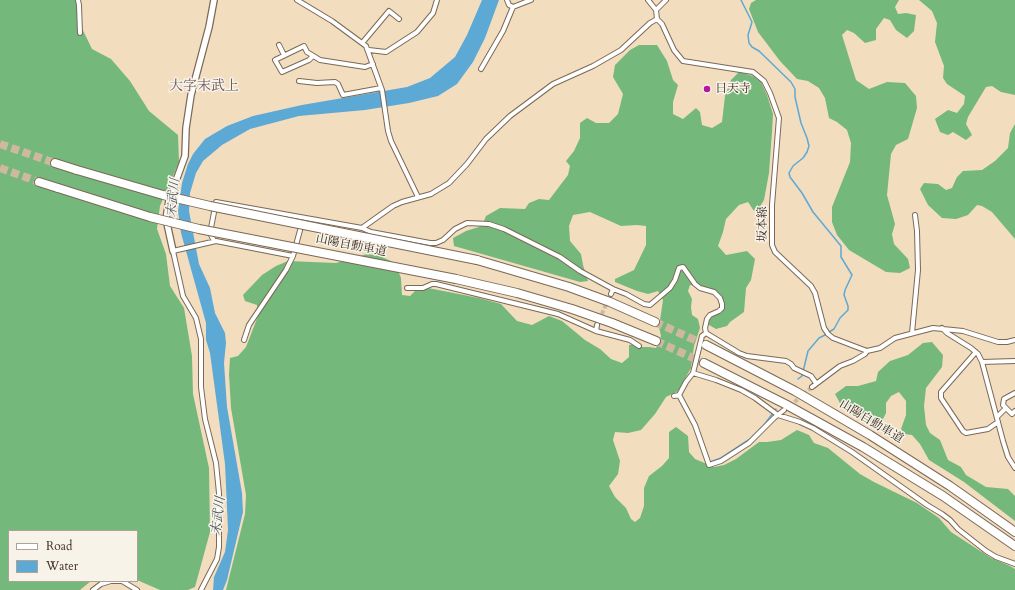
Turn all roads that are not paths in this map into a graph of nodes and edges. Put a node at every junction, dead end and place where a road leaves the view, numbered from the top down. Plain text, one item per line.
1 (78, 0) edge
2 (214, 0) edge
3 (297, 0) edge
4 (437, 0) edge
5 (506, 0) edge
6 (531, 0) edge
7 (648, 0) edge
8 (666, 0) edge
9 (513, 7) junction
10 (656, 10) junction
11 (657, 18) junction
12 (399, 19) dead end
13 (80, 34) dead end
14 (363, 42) junction
15 (279, 44) dead end
16 (369, 50) junction
17 (284, 56) junction
18 (313, 56) junction
19 (373, 64) junction
20 (481, 69) dead end
21 (299, 81) dead end
22 (381, 89) junction
23 (55, 163) tunnel mouth
24 (39, 182) tunnel mouth
25 (418, 197) junction
26 (915, 215) dead end
27 (304, 218) junction
28 (362, 228) junction
29 (214, 241) junction
30 (173, 251) junction
31 (293, 256) junction
32 (406, 288) dead end
33 (613, 289) junction
34 (611, 294) tunnel mouth
35 (655, 322) tunnel mouth
36 (597, 325) tunnel mouth
37 (942, 328) junction
38 (596, 331) junction
39 (706, 333) junction
40 (912, 333) junction
41 (244, 340) dead end
42 (1015, 340) edge
43 (656, 341) tunnel mouth
44 (706, 345) tunnel mouth
45 (639, 346) dead end
46 (867, 351) junction
47 (976, 352) junction
48 (1015, 361) edge
49 (982, 362) junction
50 (704, 363) tunnel mouth
51 (693, 373) junction
52 (816, 383) junction
53 (812, 387) tunnel mouth
54 (1015, 393) edge
55 (679, 395) junction
56 (674, 396) dead end
57 (1006, 408) junction
58 (784, 410) dead end
59 (1015, 411) edge
60 (775, 413) junction
61 (998, 420) junction
62 (1015, 468) edge
63 (1015, 532) edge
64 (1015, 547) edge
65 (1015, 564) edge
66 (108, 582) edge
67 (124, 582) edge
68 (93, 590) edge
69 (137, 590) edge
70 (202, 590) edge

1 - 13 street
2 - 30 street
3 - 14 street
4 - 16 street
5 - 9 street
6 - 9 street
7 - 10 street
8 - 10 street
9 - 20 street
10 - 11 street, 坂本線
11 - 25 street
11 - 46 street, 坂本線
12 - 14 street
14 - 16 street
15 - 17 street
16 - 19 street
17 - 18 street
17 - 18 street
18 - 19 street
19 - 22 street
21 - 22 street
22 - 25 street
23 - 35 highway, 山陽自動車道, bridge
24 - 43 highway, 山陽自動車道, bridge
25 - 28 street
26 - 40 street
27 - 28 street
27 - 29 street
27 - 31 street
28 - 33 street
29 - 30 street
29 - 31 street
30 - 70 street
31 - 41 street
32 - 38 street
33 - 34 street
33 - 39 street
36 - 38 street
37 - 40 street
37 - 42 street
37 - 47 street
38 - 45 street
39 - 51 street
39 - 52 street
40 - 46 street
44 - 63 highway, 山陽自動車道
46 - 52 street
47 - 49 street
47 - 61 street
48 - 49 street
49 - 61 street
50 - 64 highway
51 - 55 street
51 - 60 street
52 - 53 street
54 - 57 street
55 - 56 street
55 - 60 street
57 - 59 street
57 - 61 street
58 - 60 street
60 - 65 street
61 - 62 street
66 - 68 street
67 - 69 street

